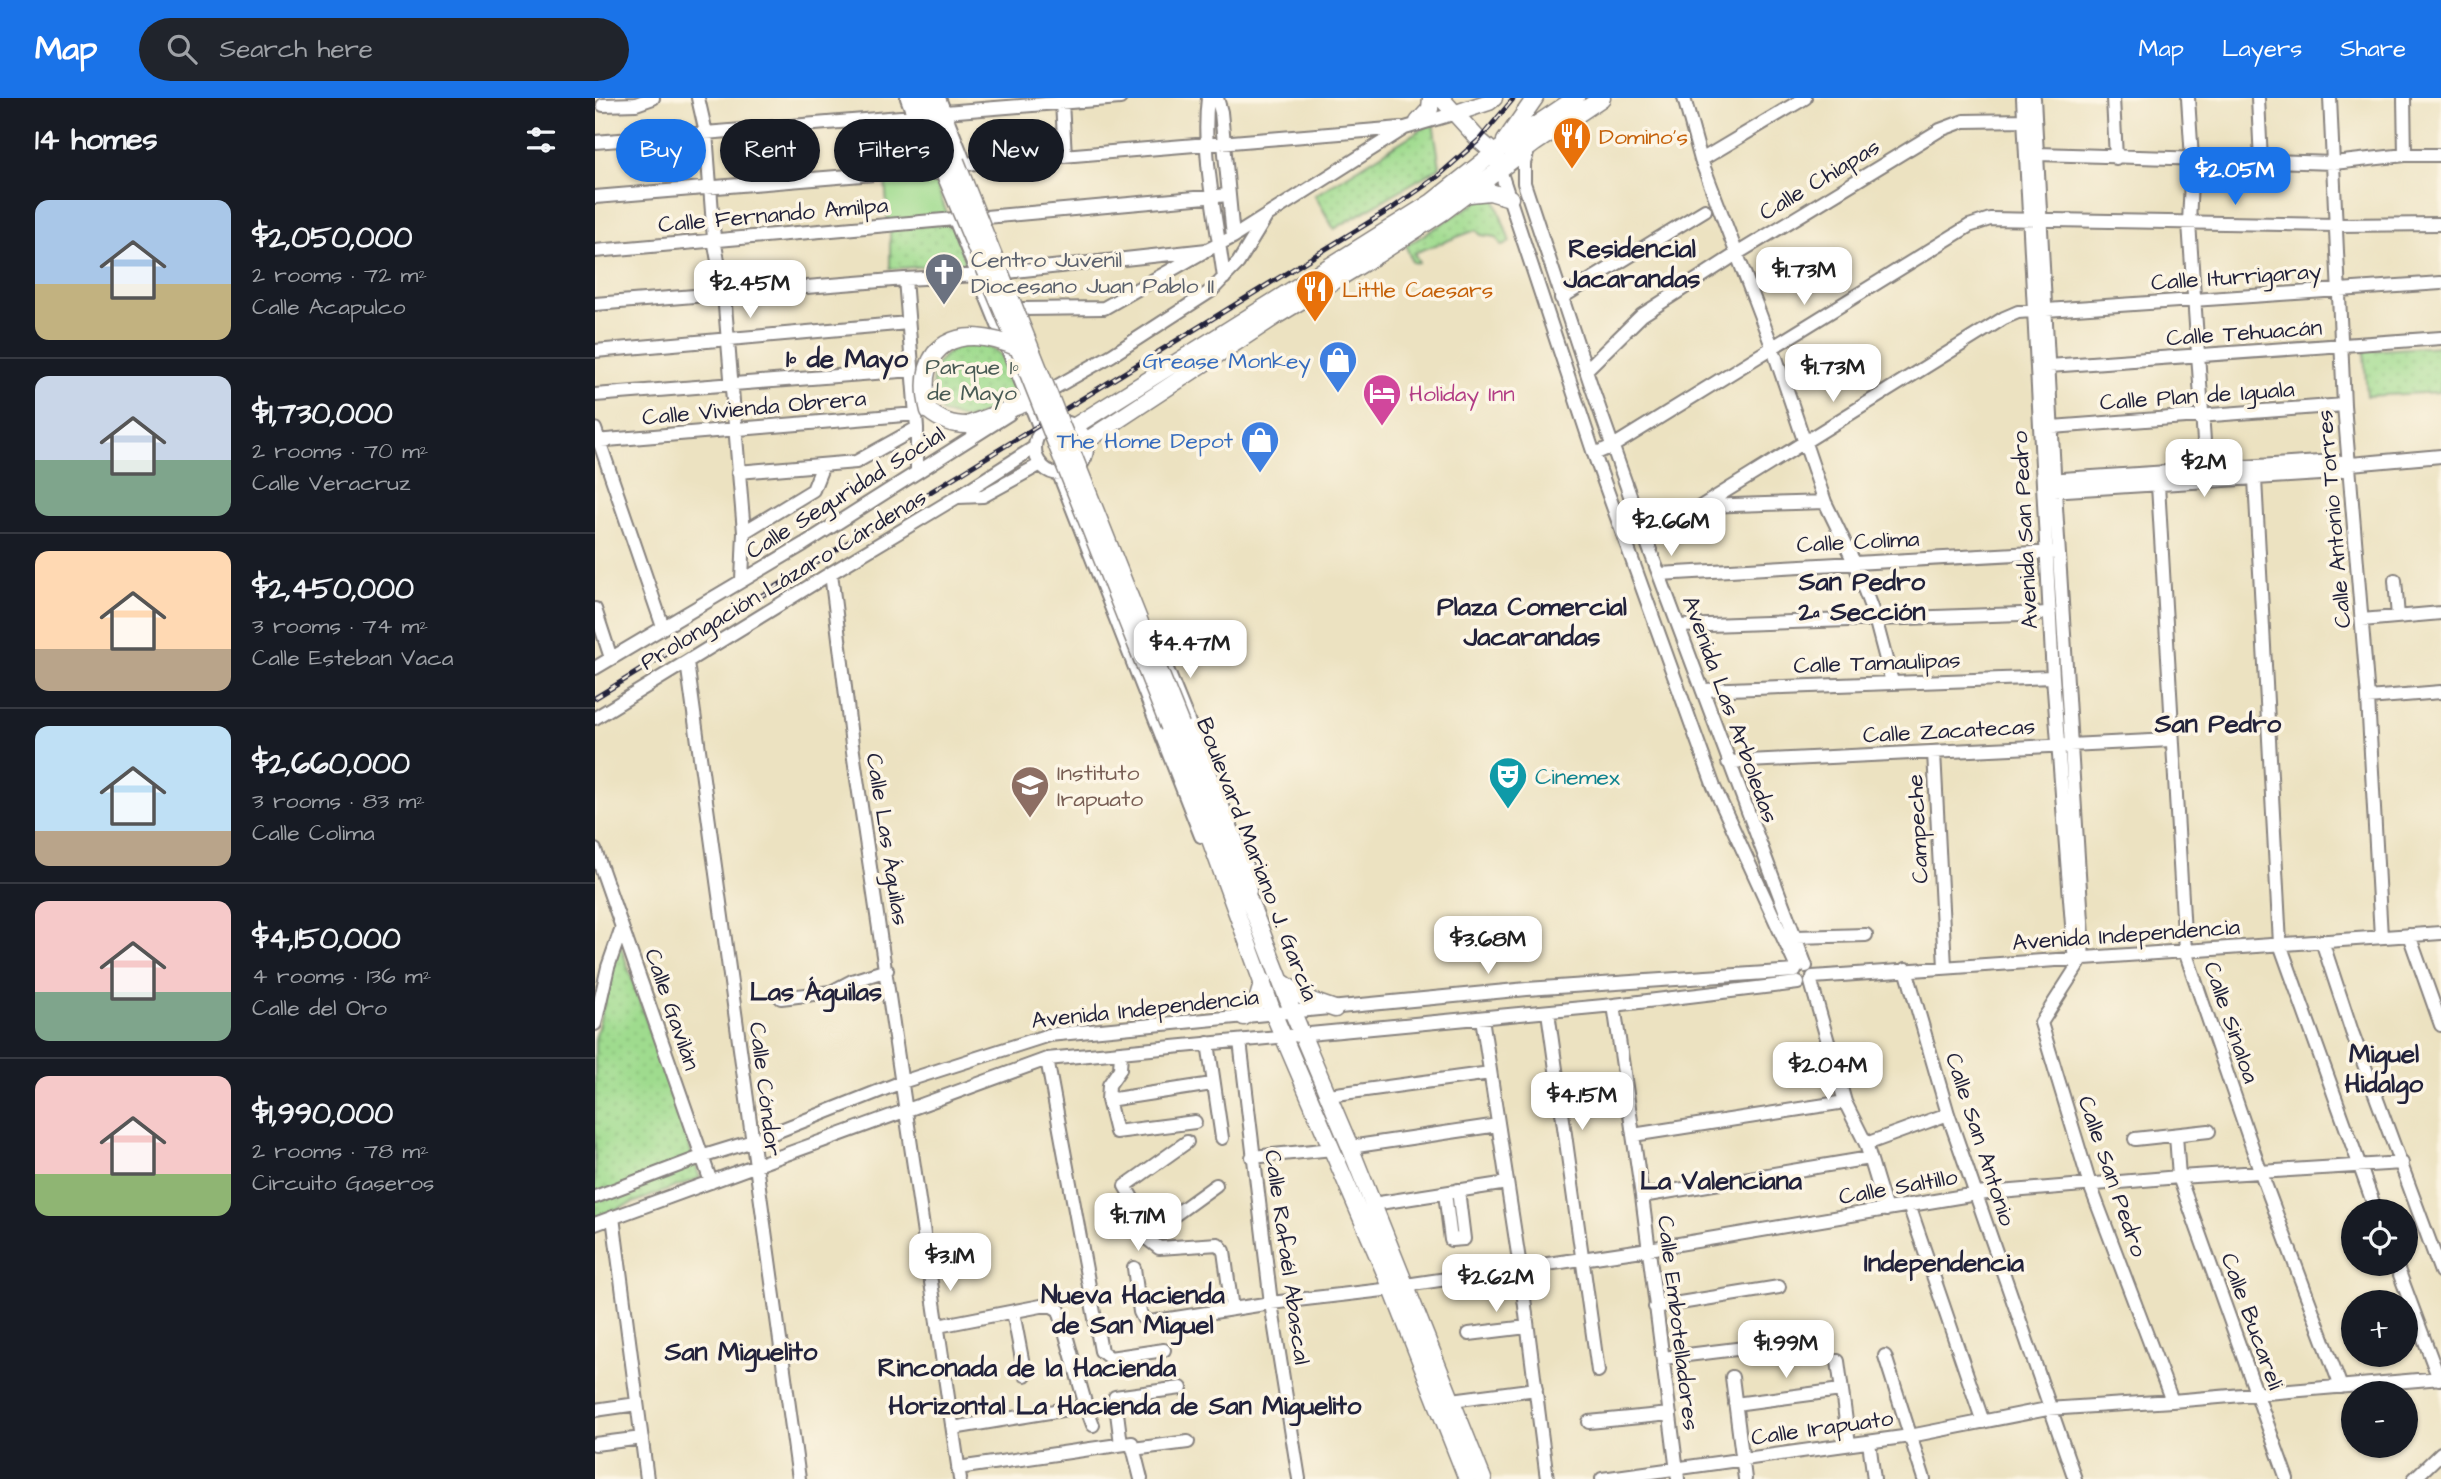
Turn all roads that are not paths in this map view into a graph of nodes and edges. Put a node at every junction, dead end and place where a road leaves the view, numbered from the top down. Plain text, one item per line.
1 (653, 98) edge
2 (698, 98) edge
3 (907, 98) edge
4 (915, 98) edge
5 (930, 98) edge
6 (940, 98) edge
7 (1120, 98) edge
8 (1207, 98) edge
9 (1217, 98) edge
10 (1431, 98) edge
11 (1441, 98) edge
12 (1494, 98) edge
13 (1535, 98) edge
14 (1576, 98) edge
15 (1602, 98) edge
16 (1684, 98) edge
17 (1805, 98) edge
18 (2023, 98) edge
19 (2034, 98) edge
20 (2112, 98) edge
21 (2187, 98) edge
22 (2258, 98) edge
23 (2330, 98) edge
24 (2404, 98) edge
25 (1062, 103) junction
26 (603, 105) dead end
27 (1455, 106) edge
28 (945, 112) junction
29 (913, 116) junction
30 (703, 119) edge
31 (915, 119) edge
32 (926, 119) edge
33 (936, 119) edge
34 (946, 119) edge
35 (2025, 120) junction
36 (1412, 125) junction
37 (706, 133) joint
38 (616, 140) edge
39 (595, 142) edge
40 (1223, 143) junction
41 (1208, 144) junction
42 (1532, 145) junction
43 (1494, 153) junction
44 (2038, 154) junction
45 (2405, 155) junction
46 (2441, 155) edge
47 (1065, 156) junction
48 (2116, 158) junction
49 (2192, 159) junction
50 (1701, 160) junction
51 (2261, 162) junction
52 (2333, 163) junction
53 (954, 165) edge
54 (1500, 170) junction
55 (954, 172) edge
56 (834, 176) edge
57 (954, 177) edge
58 (954, 178) edge
59 (951, 182) edge
60 (710, 187) junction
61 (1468, 194) junction
62 (1228, 195) junction
63 (595, 197) edge
64 (1213, 197) junction
65 (1510, 198) junction
66 (1705, 210) dead end
67 (1269, 212) junction
68 (986, 217) junction
69 (955, 219) junction
70 (2035, 219) junction
71 (2189, 223) junction
72 (2441, 224) edge
73 (2337, 225) junction
74 (1227, 231) junction
75 (714, 239) junction
76 (1213, 247) junction
77 (595, 251) edge
78 (1738, 253) junction
79 (1338, 262) junction
80 (1008, 272) junction
81 (979, 275) junction
82 (1224, 278) junction
83 (905, 279) junction
84 (2441, 283) edge
85 (1327, 286) junction
86 (2339, 290) junction
87 (724, 294) junction
88 (1562, 298) junction
89 (2195, 301) junction
90 (595, 304) edge
91 (1021, 309) junction
92 (2041, 309) junction
93 (908, 323) junction
94 (2441, 338) edge
95 (727, 339) junction
96 (1772, 346) junction
97 (2342, 346) junction
98 (1018, 348) junction
99 (595, 351) edge
100 (2198, 356) junction
101 (2049, 366) junction
102 (913, 370) junction
103 (1586, 370) junction
104 (731, 384) junction
105 (1591, 385) junction
106 (1053, 389) junction
107 (1574, 392) junction
108 (595, 395) edge
109 (1029, 402) junction
110 (2344, 405) junction
111 (2203, 416) junction
112 (917, 421) junction
113 (1070, 424) junction
114 (2052, 426) junction
115 (734, 429) junction
116 (1041, 431) junction
117 (596, 437) edge
118 (1086, 440) junction
119 (1805, 440) junction
120 (1613, 446) junction
121 (1035, 447) junction
122 (1594, 454) junction
123 (2441, 456) edge
124 (1041, 464) junction
125 (1082, 464) junction
126 (2351, 464) junction
127 (823, 465) junction
128 (2206, 470) junction
129 (738, 472) junction
130 (917, 472) junction
131 (2239, 473) junction
132 (1059, 474) junction
133 (2255, 479) junction
134 (2049, 485) junction
135 (2158, 485) junction
136 (1094, 495) junction
137 (957, 498) junction
138 (1825, 502) junction
139 (1072, 505) junction
140 (1703, 506) junction
141 (744, 532) junction
142 (1647, 540) junction
143 (2053, 552) junction
144 (1854, 562) junction
145 (831, 573) junction
146 (1659, 574) junction
147 (742, 580) junction
148 (2395, 580) dead end
149 (595, 609) edge
150 (2441, 613) edge
151 (2050, 614) junction
152 (2398, 617) junction
153 (1875, 618) junction
154 (2363, 620) junction
155 (1679, 626) junction
156 (663, 627) junction
157 (1161, 655) junction
158 (611, 658) junction
159 (687, 662) junction
160 (1133, 664) junction
161 (595, 668) edge
162 (2053, 677) junction
163 (1892, 682) junction
164 (1703, 691) junction
165 (2441, 692) edge
166 (2368, 698) junction
167 (595, 718) edge
168 (1175, 726) junction
169 (1718, 734) junction
170 (1697, 740) junction
171 (2171, 740) junction
172 (2071, 745) junction
173 (2058, 746) junction
174 (1934, 752) junction
175 (1728, 762) junction
176 (595, 849) edge
177 (1245, 910) junction
178 (622, 927) junction
179 (2441, 933) edge
180 (1866, 935) dead end
181 (2409, 935) junction
182 (1796, 937) junction
183 (2381, 937) junction
184 (2322, 941) junction
185 (2280, 944) junction
186 (2185, 951) junction
187 (2077, 962) junction
188 (1945, 967) junction
189 (601, 968) edge
190 (1906, 969) junction
191 (887, 970) junction
192 (1710, 975) junction
193 (1803, 975) junction
194 (1263, 981) junction
195 (1281, 981) junction
196 (1581, 985) junction
197 (1712, 994) junction
198 (781, 998) dead end
199 (1613, 1005) junction
200 (1583, 1008) junction
201 (1335, 1009) junction
202 (1548, 1012) junction
203 (1293, 1013) junction
204 (1274, 1015) junction
205 (1244, 1017) junction
206 (1482, 1018) junction
207 (595, 1024) edge
208 (2441, 1025) edge
209 (1303, 1035) junction
210 (1283, 1037) junction
211 (1240, 1041) junction
212 (1208, 1043) junction
213 (1121, 1052) junction
214 (1047, 1059) junction
215 (1490, 1073) junction
216 (902, 1082) junction
217 (1212, 1084) junction
218 (1329, 1095) junction
219 (1108, 1100) junction
220 (1846, 1102) junction
221 (905, 1111) junction
222 (1948, 1114) junction
223 (1195, 1122) dead end
224 (1498, 1125) junction
225 (2209, 1131) dead end
226 (1633, 1135) junction
227 (2176, 1135) junction
228 (1222, 1138) dead end
229 (2135, 1139) dead end
230 (753, 1141) junction
231 (1187, 1142) dead end
232 (1866, 1144) junction
233 (1350, 1147) junction
234 (1333, 1149) junction
235 (701, 1157) junction
236 (1252, 1157) junction
237 (1870, 1158) junction
238 (2402, 1163) junction
239 (754, 1166) junction
240 (2359, 1167) junction
241 (2261, 1173) junction
242 (2179, 1177) junction
243 (711, 1182) junction
244 (1507, 1183) junction
245 (1216, 1185) dead end
246 (2090, 1185) junction
247 (1976, 1194) junction
248 (1642, 1196) junction
249 (595, 1197) edge
250 (2371, 1199) edge
251 (1373, 1204) junction
252 (1909, 1205) junction
253 (1886, 1210) junction
254 (613, 1217) junction
255 (595, 1224) edge
256 (1153, 1227) junction
257 (1649, 1249) junction
258 (1583, 1258) junction
259 (1520, 1267) junction
260 (1133, 1268) dead end
261 (2441, 1272) edge
262 (2401, 1276) edge
263 (1399, 1287) junction
264 (1779, 1287) dead end
265 (1271, 1303) junction
266 (1655, 1307) junction
267 (1232, 1309) junction
268 (1013, 1312) junction
269 (938, 1326) junction
270 (1527, 1327) junction
271 (1469, 1334) dead end
272 (1777, 1344) dead end
273 (1164, 1350) dead end
274 (1885, 1356) dead end
275 (1663, 1358) junction
276 (1838, 1361) dead end
277 (1598, 1371) dead end
278 (1025, 1375) dead end
279 (2440, 1376) edge
280 (1732, 1377) dead end
281 (2340, 1384) junction
282 (1181, 1388) dead end
283 (1535, 1389) junction
284 (1841, 1390) junction
285 (2257, 1390) junction
286 (2171, 1397) junction
287 (1452, 1400) junction
288 (638, 1404) junction
289 (1735, 1404) junction
290 (1086, 1406) junction
291 (2050, 1408) junction
292 (595, 1410) edge
293 (1670, 1414) junction
294 (1589, 1422) dead end
295 (1983, 1422) junction
296 (1093, 1425) dead end
297 (953, 1428) junction
298 (1910, 1436) junction
299 (642, 1438) junction
300 (1188, 1442) dead end
301 (1869, 1442) junction
302 (595, 1444) edge
303 (1849, 1444) junction
304 (1127, 1446) junction
305 (2441, 1453) edge
306 (1742, 1460) junction
307 (1678, 1473) edge
308 (959, 1474) edge
309 (647, 1479) edge
310 (799, 1479) edge
311 (1141, 1479) edge
312 (1299, 1479) edge
313 (1467, 1479) edge
314 (1483, 1479) edge
315 (1547, 1479) edge
316 (1602, 1479) edge
317 (1745, 1479) edge
318 (1874, 1479) edge
319 (1924, 1479) edge
320 (2075, 1479) edge
321 (2287, 1479) edge
322 (2414, 1479) edge

1 - 26 street
2 - 30 street
3 - 29 street
4 - 32 main road, Boulevard Mariano J. García
5 - 33 main road, Boulevard Mariano J. García
6 - 28 street
7 - 25 street
8 - 41 street
9 - 40 street
10 - 36 main road
11 - 27 main road
12 - 27 main road
13 - 43 main road
14 - 43 main road
15 - 42 main road
16 - 50 street
17 - 50 street
18 - 35 street, Avenida San Pedro
19 - 44 street, Avenida San Pedro
20 - 48 street
21 - 49 street
22 - 51 street
23 - 52 street, Calle Antonio Torres
24 - 45 street
25 - 28 street
25 - 47 street
27 - 36 street
27 - 43 main road
28 - 34 street
29 - 31 street
29 - 37 street
35 - 70 street, Avenida San Pedro
35 - 78 street, Calle Chiapas
36 - 40 street
36 - 67 street
37 - 60 street
38 - 39 street
40 - 41 street
40 - 62 street
41 - 47 street
41 - 64 street
42 - 43 main road
42 - 54 main road
42 - 88 street, Avenida Las Arboledas
43 - 54 main road
43 - 79 main road
44 - 48 street
44 - 70 street, Avenida San Pedro
45 - 46 street
45 - 52 street
47 - 53 street
48 - 49 street
49 - 51 street
49 - 71 street
50 - 78 street
51 - 52 street
52 - 73 street, Calle Antonio Torres
54 - 61 main road
54 - 65 street, Avenida Las Arboledas
55 - 68 street
56 - 60 street
57 - 168 main road, Boulevard Mariano J. García, bridge
58 - 98 main road, Boulevard Mariano J. García, bridge
59 - 69 street
60 - 63 street
60 - 75 street
61 - 65 main road
61 - 85 main road
62 - 64 street
62 - 74 street
64 - 68 street
64 - 74 street
65 - 107 street, Avenida Las Arboledas
66 - 88 street
67 - 74 street
67 - 82 street, Calle Seguridad Social
68 - 80 street
69 - 75 street, Calle Fernando Amilpa
69 - 81 street
70 - 71 street
70 - 92 street, Avenida San Pedro
70 - 96 street
71 - 73 street
71 - 89 street
72 - 73 street
73 - 86 street, Calle Antonio Torres
74 - 76 street
75 - 77 street, Calle Fernando Amilpa
75 - 87 street
76 - 80 street
76 - 82 street
76 - 91 street
78 - 96 street
78 - 103 street, Calle Chiapas
79 - 85 main road
79 - 113 main road
80 - 81 street
80 - 91 street
81 - 83 street
81 - 109 street
82 - 106 street, Calle Seguridad Social
83 - 87 street
83 - 93 street
84 - 86 street, Calle Iturrigaray
85 - 118 main road
86 - 89 street, Calle Iturrigaray
86 - 97 street, Calle Antonio Torres
87 - 90 street
87 - 95 street
88 - 103 street, Avenida Las Arboledas
89 - 92 street, Calle Iturrigaray
89 - 100 street
91 - 106 street
92 - 101 street, Avenida San Pedro
92 - 119 street, Calle Iturrigaray
92 - 134 street, Avenida San Pedro
93 - 95 street
93 - 102 street
94 - 97 street, Calle Tehuacán
95 - 99 street
95 - 104 street
96 - 119 street
96 - 120 street
97 - 100 street, Calle Tehuacán
97 - 110 street, Calle Antonio Torres
98 - 109 main road, bridge
98 - 168 main road, Boulevard Mariano J. García, bridge
100 - 101 street, Calle Tehuacán
100 - 111 street
101 - 114 street, Avenida San Pedro
102 - 104 street
102 - 112 street
103 - 105 street, Avenida Las Arboledas
104 - 108 street
104 - 115 street
105 - 107 street
105 - 120 street, Avenida Las Arboledas
106 - 109 street, Calle Seguridad Social
106 - 113 street
107 - 122 street, Avenida Las Arboledas
109 - 116 street
109 - 130 street, Calle Seguridad Social
110 - 111 street, Calle Plan de Iguala
110 - 126 street, Calle Antonio Torres
111 - 114 street, Calle Plan de Iguala
111 - 128 street
112 - 115 street, Calle Vivienda Obrera
112 - 127 street
112 - 130 street
113 - 116 street
113 - 118 street
114 - 134 street, Avenida San Pedro
115 - 117 street, Calle Vivienda Obrera
115 - 129 street
116 - 121 street
117 - 156 street
118 - 125 street
119 - 138 street
119 - 140 street, Calle Iturrigaray
120 - 122 street
120 - 142 street, Avenida Las Arboledas
121 - 124 street
121 - 137 street, Prolongación Lázaro Cárdenas
122 - 170 street, Avenida Las Arboledas
123 - 126 street
124 - 132 street
124 - 137 street
125 - 132 street
125 - 136 street
126 - 131 street
126 - 133 street
126 - 154 street, Calle Antonio Torres
127 - 129 street
127 - 141 street
128 - 131 street
128 - 134 street
129 - 141 street
130 - 147 street, Calle Seguridad Social
131 - 133 street
131 - 135 street
132 - 139 street
133 - 185 street
134 - 135 street
134 - 143 street, Avenida San Pedro
135 - 171 street, Calle Sinaloa
136 - 139 street
136 - 157 street
137 - 145 street, Prolongación Lázaro Cárdenas
138 - 140 street
138 - 144 street
139 - 160 street
140 - 142 street, Calle Iturrigaray
141 - 147 street
142 - 146 street, Avenida Las Arboledas
143 - 144 street, Calle Colima
143 - 151 street, Avenida San Pedro
143 - 172 street, Avenida San Pedro
144 - 146 street, Calle Colima
144 - 153 street
145 - 159 street, Prolongación Lázaro Cárdenas
145 - 191 street, Calle Las Águilas
146 - 155 street, Avenida Las Arboledas
147 - 156 street, Calle Seguridad Social
148 - 152 street
149 - 158 street
150 - 152 street
151 - 153 street
151 - 162 street, Avenida San Pedro
152 - 154 street
153 - 155 street
153 - 163 street
154 - 166 street, Calle Antonio Torres
155 - 164 street, Avenida Las Arboledas
156 - 158 street, Calle Seguridad Social
157 - 160 street
157 - 177 street
158 - 161 street, Calle Seguridad Social
159 - 167 street, Prolongación Lázaro Cárdenas
159 - 230 street, Calle Cóndor
160 - 177 street
162 - 163 street, Calle Tamaulipas
162 - 173 street, Avenida San Pedro
163 - 164 street, Calle Tamaulipas
164 - 169 street, Avenida Las Arboledas
165 - 166 street
166 - 183 street, Calle Antonio Torres
168 - 177 main road, Boulevard Mariano J. García
169 - 170 street
169 - 175 street, Avenida Las Arboledas
170 - 193 street, Avenida Las Arboledas
171 - 172 street, Calle Zacatecas
171 - 186 street, Calle Sinaloa
172 - 173 street, Calle Zacatecas
172 - 187 street, Avenida San Pedro
173 - 174 street, Calle Zacatecas
173 - 187 street, Avenida San Pedro
174 - 175 street, Calle Zacatecas
174 - 188 street, Campeche
175 - 182 street, Avenida Las Arboledas
176 - 178 street, Calle Gavilán
177 - 194 main road, Boulevard Mariano J. García
177 - 195 main road, Boulevard Mariano J. García
178 - 189 street
178 - 235 street, Calle Gavilán
179 - 181 street, Avenida Independencia
180 - 182 street
181 - 183 street, Avenida Independencia
181 - 208 street
182 - 193 street, Avenida Las Arboledas
183 - 184 street, Avenida Independencia
184 - 185 street, Avenida Independencia
184 - 238 street
185 - 186 street, Avenida Independencia
185 - 240 street
186 - 187 street, Avenida Independencia
186 - 241 street, Calle Sinaloa
187 - 188 street, Avenida Independencia
187 - 246 street, Calle San Pedro
188 - 190 street, Avenida Independencia
189 - 207 street
190 - 193 street, Avenida Independencia
190 - 222 street, Calle San Antonio
191 - 198 street
191 - 216 street, Calle Las Águilas
192 - 193 street, Avenida Independencia
192 - 196 street, Avenida Independencia
192 - 197 street
193 - 197 street, Avenida Independencia
193 - 220 street
194 - 204 main road, Boulevard Mariano J. García
194 - 205 main road
195 - 201 main road
195 - 203 main road, Boulevard Mariano J. García
196 - 200 street
196 - 201 street, Avenida Independencia
197 - 199 street, Avenida Independencia
199 - 200 street, Avenida Independencia
199 - 226 street, Calle Embotelladores
200 - 202 street, Avenida Independencia
201 - 203 street, Avenida Independencia
202 - 206 street, Avenida Independencia
202 - 258 street
203 - 204 street, Avenida Independencia
203 - 209 main road, Boulevard Mariano J. García
204 - 205 street, Avenida Independencia
204 - 210 main road, Boulevard Mariano J. García
205 - 216 street, Avenida Independencia
206 - 209 street, Avenida Independencia
206 - 215 street
209 - 210 street, Avenida Independencia
209 - 218 main road, Boulevard Mariano J. García
210 - 211 street, Avenida Independencia
210 - 234 main road, Boulevard Mariano J. García
211 - 212 street, Avenida Independencia
211 - 236 street, Calle Rafaél Abascal
212 - 213 street, Avenida Independencia
212 - 217 street
213 - 214 street, Avenida Independencia
213 - 219 street
214 - 221 street, Avenida Independencia
214 - 273 street
215 - 218 street
215 - 224 street
216 - 221 street, Calle Las Águilas
216 - 230 street, Avenida Independencia
217 - 219 street
217 - 228 street
218 - 233 main road, Boulevard Mariano J. García
219 - 223 street
220 - 226 street
220 - 232 street
221 - 239 street, Avenida Independencia
221 - 269 street, Calle Las Águilas
222 - 232 street
222 - 247 street, Calle San Antonio
224 - 233 street
224 - 244 street
225 - 227 street
226 - 248 street, Calle Embotelladores
227 - 229 street
227 - 242 street, Calle Bucareli
230 - 235 street, Avenida Independencia
230 - 239 street, Calle Cóndor
231 - 256 street
232 - 237 street
233 - 251 main road, Boulevard Mariano J. García
234 - 236 street
234 - 263 main road, Boulevard Mariano J. García
235 - 243 street, Calle Gavilán
235 - 249 street, Avenida Independencia
236 - 265 street, Calle Rafaél Abascal
237 - 248 street
237 - 253 street
238 - 240 street, Calle Saltillo
238 - 261 street
239 - 243 street, Avenida Independencia
239 - 310 street, Calle Cóndor
240 - 241 street, Calle Saltillo
240 - 250 street
241 - 242 street, Calle Saltillo
241 - 281 street, Calle Sinaloa
242 - 246 street, Calle Saltillo
242 - 285 street, Calle Bucareli
243 - 254 street, Avenida Independencia
244 - 251 street
244 - 259 street
245 - 256 street
246 - 247 street, Calle Saltillo
246 - 286 street, Calle San Pedro
247 - 252 street, Calle Saltillo
247 - 291 street, Calle San Antonio
248 - 257 street, Calle Embotelladores
251 - 263 main road, Boulevard Mariano J. García
252 - 253 street, Calle Saltillo
252 - 295 street
253 - 257 street, Calle Saltillo
254 - 255 street, Avenida Independencia
254 - 288 street
256 - 267 street
257 - 258 street, Calle Saltillo
257 - 266 street, Calle Embotelladores
258 - 259 street, Calle Saltillo
258 - 277 street
259 - 263 street, Calle Saltillo
259 - 270 street
260 - 267 street, Calle Saltillo
262 - 279 street
263 - 265 street, Calle Saltillo
263 - 287 main road, Boulevard Mariano J. García
263 - 313 main road, Boulevard Mariano J. García
264 - 266 street
265 - 267 street, Calle Saltillo
265 - 312 street, Calle Rafaél Abascal
266 - 275 street, Calle Embotelladores
268 - 269 street
268 - 278 street
268 - 290 street
269 - 297 street, Calle Las Águilas
270 - 271 street
270 - 283 street
272 - 275 street
274 - 298 street
275 - 293 street, Calle Embotelladores
276 - 284 street
279 - 281 street, Calle Irapuato
280 - 289 street
281 - 285 street, Calle Irapuato
282 - 304 street
283 - 287 street
283 - 315 street
284 - 289 street
284 - 303 street
285 - 286 street, Calle Irapuato
285 - 321 street, Calle Bucareli
286 - 291 street, Calle Irapuato
287 - 314 main road, Boulevard Mariano J. García
288 - 292 street
288 - 299 street
289 - 306 street
290 - 296 street
290 - 297 street
291 - 295 street, Calle Irapuato
291 - 320 street, Calle San Antonio
293 - 294 street
293 - 307 street, Calle Embotelladores
295 - 298 street, Calle Irapuato
297 - 308 street, Calle Las Águilas
298 - 301 street, Calle Irapuato
298 - 319 street
299 - 302 street
299 - 309 street
300 - 304 street
301 - 303 street, Calle Irapuato
301 - 318 street
303 - 306 street, Calle Irapuato
304 - 308 street
304 - 311 street
305 - 322 street
306 - 307 street, Calle Irapuato
306 - 317 street
307 - 316 street, Calle Irapuato

